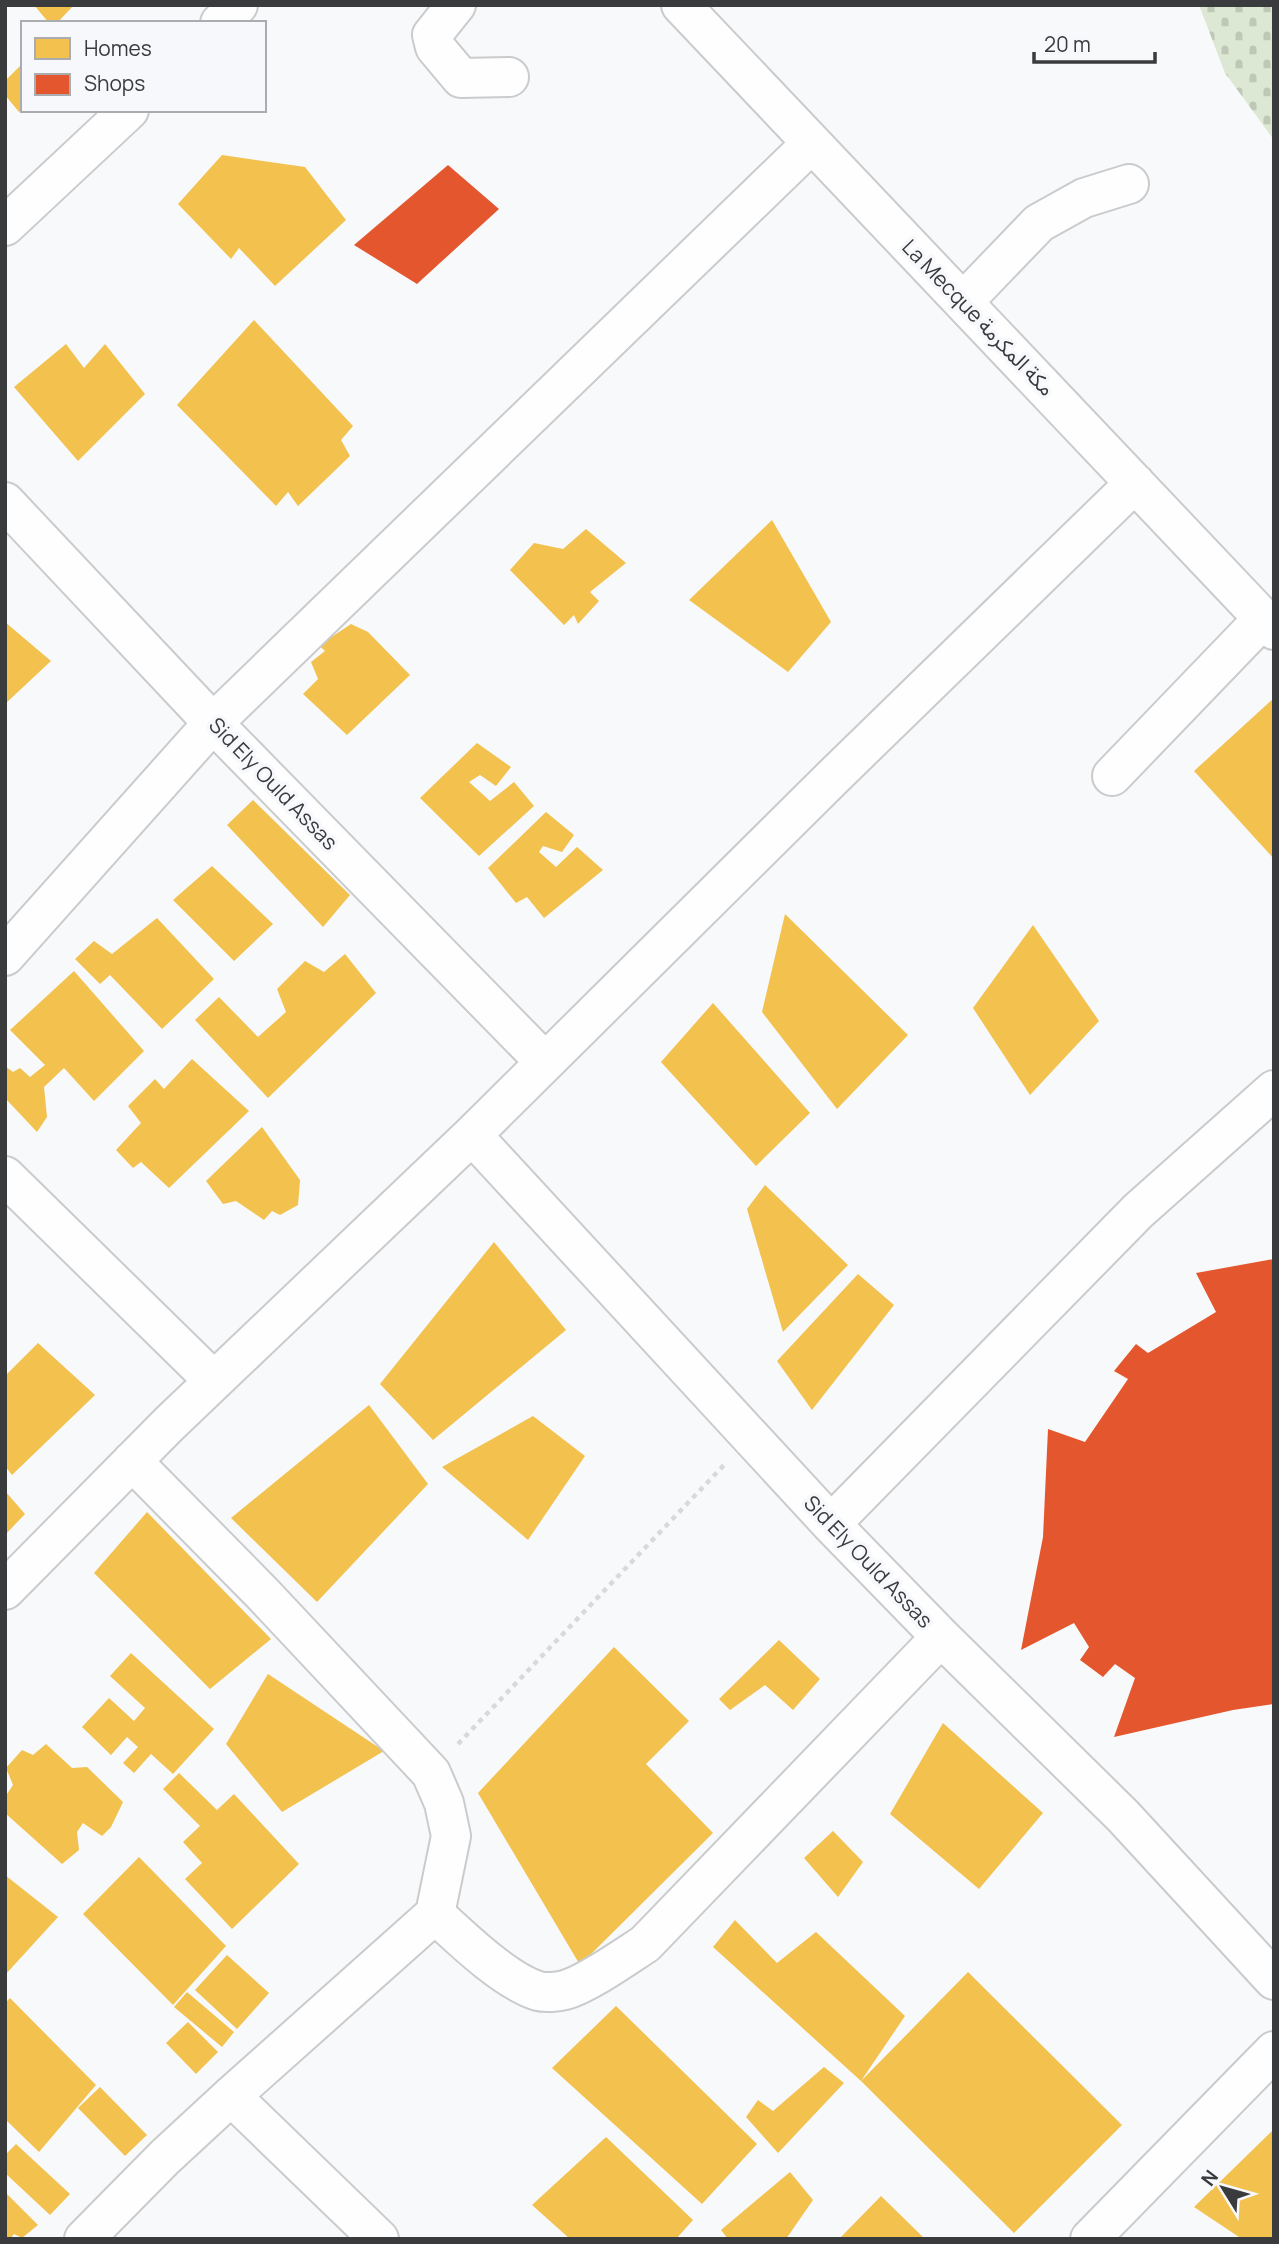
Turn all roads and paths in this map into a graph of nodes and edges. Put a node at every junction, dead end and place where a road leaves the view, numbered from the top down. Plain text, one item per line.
1 (238, 5) edge
2 (456, 5) edge
3 (690, 8) edge
4 (222, 21) edge
5 (509, 78) dead end
6 (127, 112) edge
7 (811, 144) junction
8 (1129, 184) dead end
9 (5, 226) edge
10 (963, 302) junction
11 (1135, 483) junction
12 (5, 502) edge
13 (1268, 625) edge
14 (213, 723) junction
15 (1112, 776) dead end
16 (5, 956) edge
17 (545, 1062) junction
18 (1274, 1090) edge
19 (472, 1135) junction
20 (5, 1176) edge
21 (214, 1381) junction
22 (751, 1436) junction
23 (132, 1461) junction
24 (831, 1524) junction
25 (5, 1590) edge
26 (941, 1637) junction
27 (431, 1773) junction
28 (435, 1914) junction
29 (1274, 1980) edge
30 (1274, 2051) edge
31 (231, 2096) junction
32 (84, 2239) edge
33 (379, 2239) edge
34 (1090, 2239) edge

1 - 4 street
2 - 5 street
3 - 7 street, La Mecque مكة المكرمة
6 - 9 street
7 - 10 street, La Mecque مكة المكرمة
7 - 14 street
8 - 10 street
10 - 11 street, La Mecque مكة المكرمة
11 - 13 street, La Mecque مكة المكرمة
11 - 17 street
12 - 14 street, Sid Ely Ould Assas
13 - 15 street
14 - 16 street
14 - 17 street, Sid Ely Ould Assas
17 - 19 street
18 - 24 street
19 - 21 street
19 - 22 street, Sid Ely Ould Assas
20 - 21 street
21 - 23 street
22 - 24 street, Sid Ely Ould Assas
22 - 27 path
23 - 25 street
23 - 27 street
24 - 26 street, Sid Ely Ould Assas
26 - 28 street
26 - 29 street, Sid Ely Ould Assas
27 - 28 street
28 - 31 street
30 - 34 street
31 - 32 street
31 - 33 street

